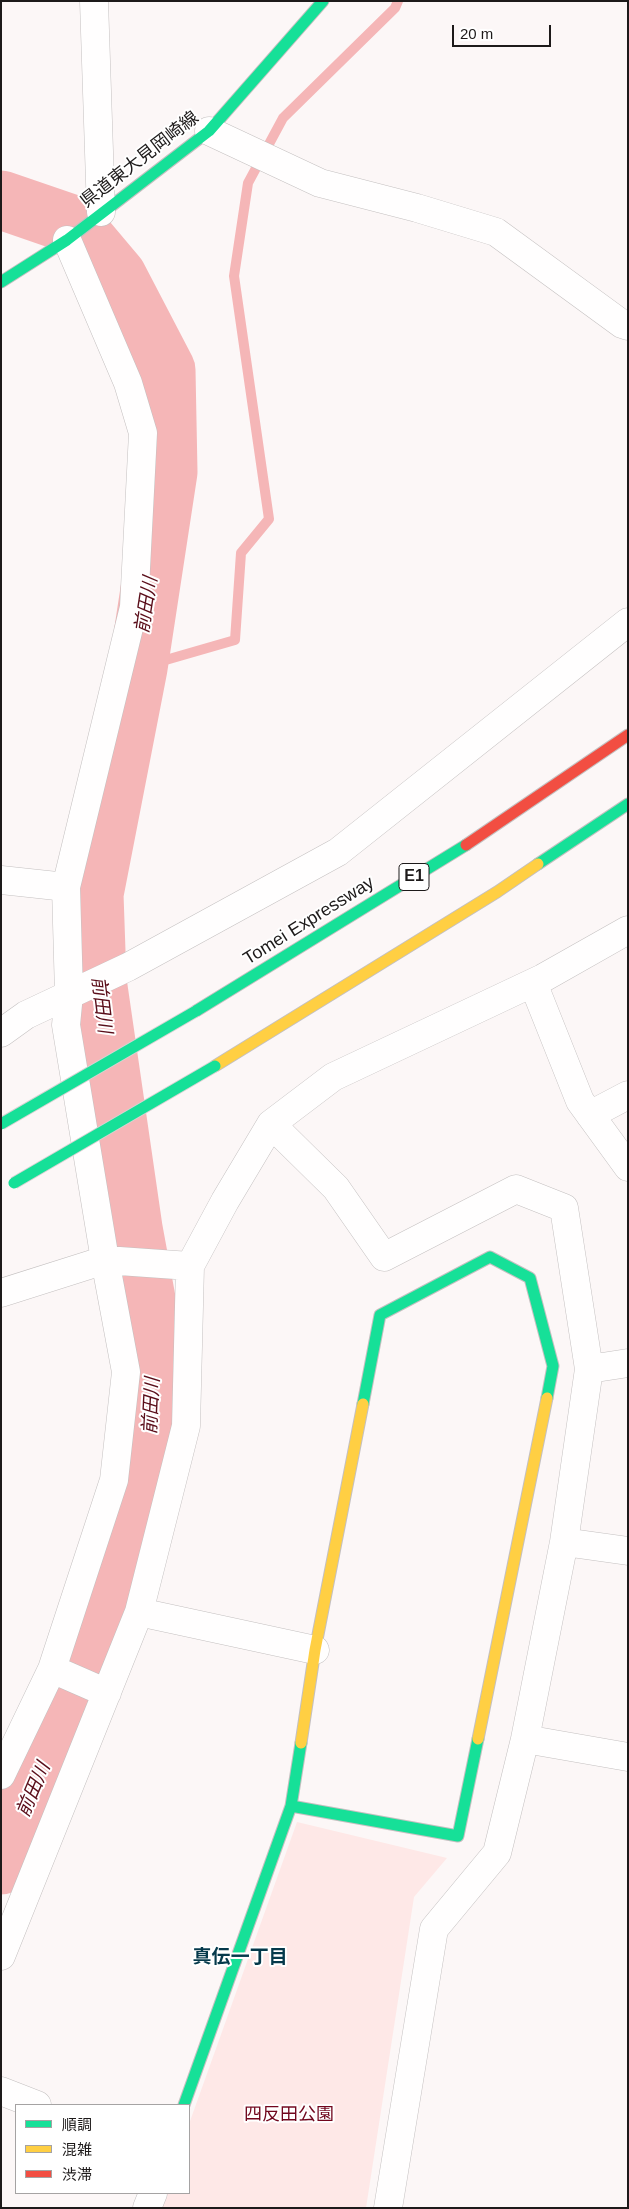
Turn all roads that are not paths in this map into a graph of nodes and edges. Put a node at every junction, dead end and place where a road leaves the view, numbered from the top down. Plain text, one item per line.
1 (94, 1) edge
2 (322, 1) edge
3 (209, 131) junction
4 (101, 212) junction
5 (67, 240) junction
6 (1, 282) edge
7 (628, 326) edge
8 (628, 622) edge
9 (628, 735) edge
10 (628, 804) edge
11 (1, 880) edge
12 (66, 887) junction
13 (628, 930) edge
14 (533, 983) junction
15 (69, 994) junction
16 (1, 1033) edge
17 (628, 1095) edge
18 (590, 1115) junction
19 (1, 1124) edge
20 (272, 1124) junction
21 (628, 1168) edge
22 (1, 1190) edge
23 (105, 1260) junction
24 (190, 1266) junction
25 (1, 1294) edge
26 (628, 1362) edge
27 (589, 1369) junction
28 (564, 1542) junction
29 (628, 1551) edge
30 (139, 1612) junction
31 (315, 1650) junction
32 (52, 1670) junction
33 (106, 1693) junction
34 (525, 1739) junction
35 (628, 1757) edge
36 (1, 1775) edge
37 (291, 1806) junction
38 (1, 1956) edge
39 (1, 2091) edge
40 (34, 2104) edge
41 (184, 2104) edge
42 (153, 2194) edge
43 (147, 2208) edge
44 (388, 2208) edge

1 - 4 street
2 - 3 main road, 県道東大見岡崎線
3 - 4 main road, 県道東大見岡崎線
3 - 7 street
4 - 5 main road, 県道東大見岡崎線
5 - 6 main road, 県道東大見岡崎線
5 - 12 street
8 - 15 street
9 - 19 main road, Tomei Expressway / E1, bridge
10 - 22 main road, bridge
11 - 12 street
12 - 15 street
13 - 14 street
14 - 18 street
14 - 20 street
15 - 16 street
15 - 23 street
17 - 18 street
18 - 21 street
20 - 24 street
20 - 27 street
23 - 24 street
23 - 25 street
23 - 32 street
24 - 30 street
26 - 27 street
27 - 28 street
28 - 29 street
28 - 34 street
30 - 31 street
30 - 33 street
31 - 37 main road
31 - 37 main road
32 - 33 street
32 - 36 street
33 - 38 street
34 - 35 street
34 - 44 street
37 - 41 main road
39 - 40 street
42 - 43 street

